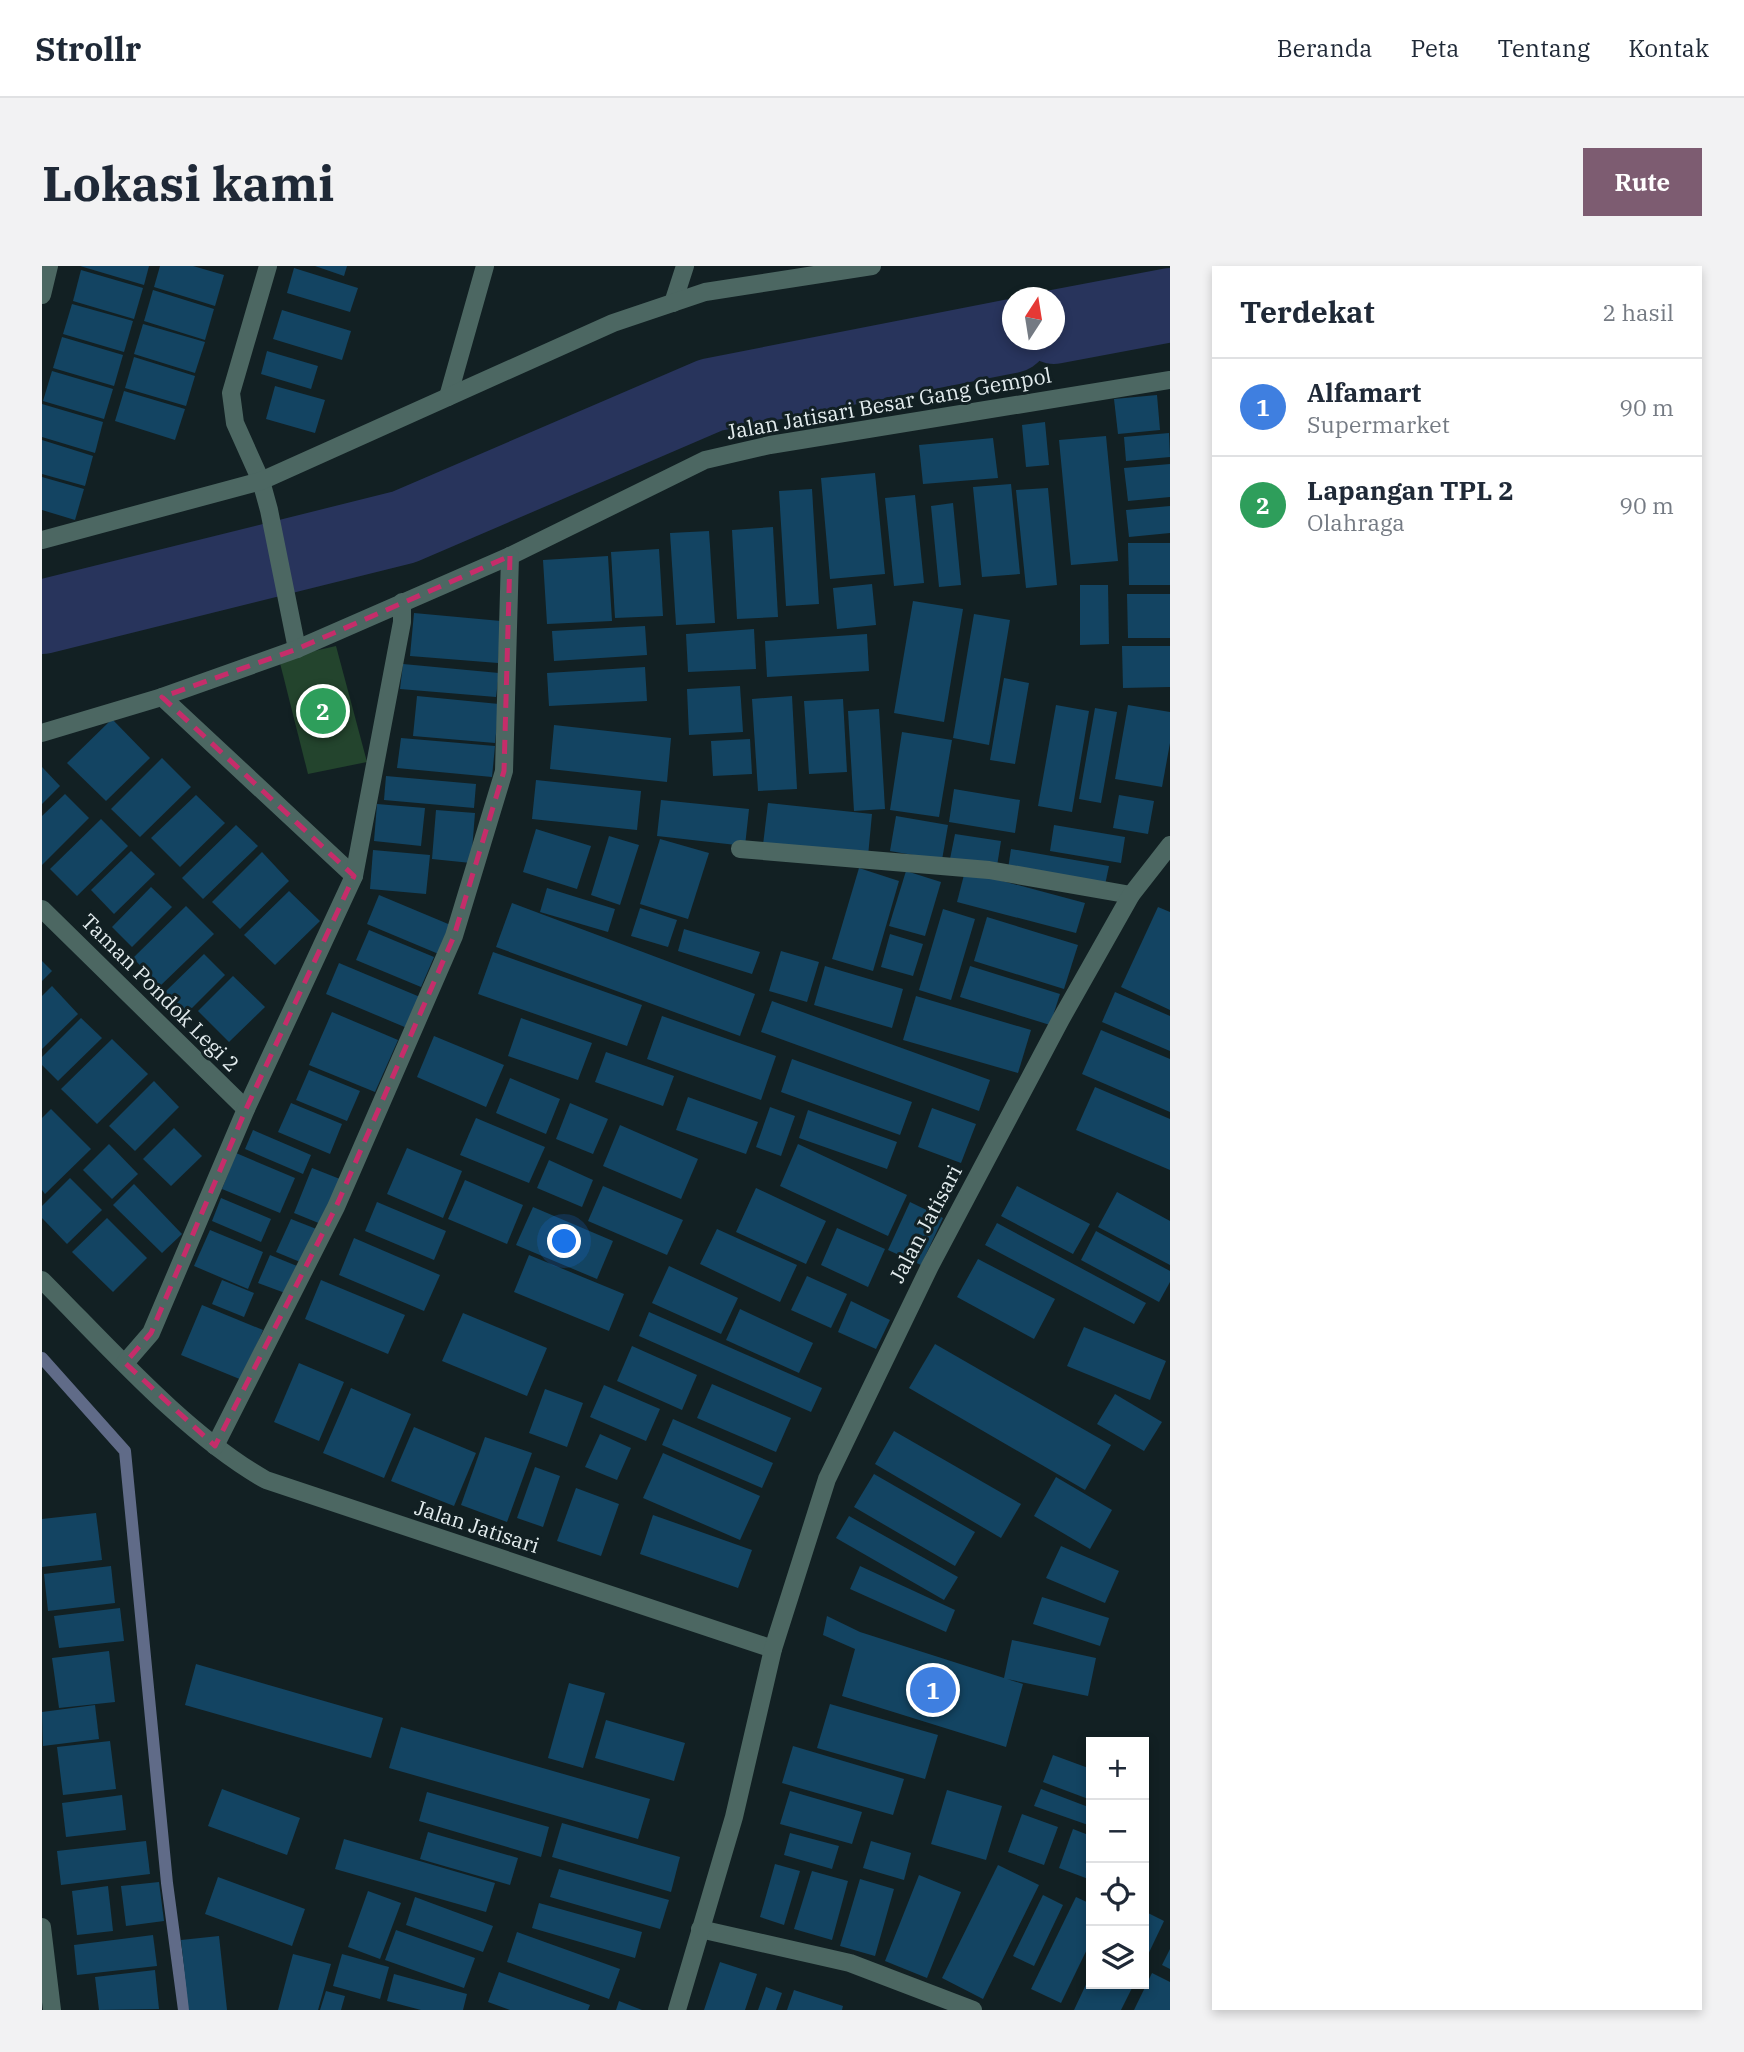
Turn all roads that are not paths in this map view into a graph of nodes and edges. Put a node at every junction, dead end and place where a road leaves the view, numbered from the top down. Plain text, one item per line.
1 (49, 266) edge
2 (268, 266) edge
3 (485, 266) edge
4 (685, 266) edge
5 (872, 266) edge
6 (42, 295) edge
7 (673, 303) junction
8 (1170, 380) edge
9 (448, 397) junction
10 (261, 481) junction
11 (42, 540) edge
12 (510, 556) junction
13 (402, 602) junction
14 (297, 649) junction
15 (162, 697) junction
16 (42, 733) edge
17 (1170, 845) edge
18 (740, 849) dead end
19 (354, 876) junction
20 (1131, 895) junction
21 (42, 909) edge
22 (246, 1109) junction
23 (42, 1280) edge
24 (125, 1363) junction
25 (215, 1446) junction
26 (773, 1649) junction
27 (42, 1927) edge
28 (700, 1928) junction
29 (51, 2010) edge
30 (677, 2010) edge
31 (973, 2010) edge

1 - 6 street
2 - 10 street
3 - 9 street
4 - 7 street
5 - 7 street
7 - 9 street
8 - 12 street, Jalan Jatisari Besar Gang Gempol
9 - 10 street
10 - 11 street
10 - 14 street
12 - 13 street
12 - 25 street
13 - 14 street
13 - 19 street, Taman Pondok Legi 2
14 - 15 street
15 - 16 street
15 - 19 street
17 - 20 street, Jalan Jatisari
18 - 20 street
19 - 22 street, Taman Pondok Legi 2
20 - 26 street, Jalan Jatisari
21 - 22 street, Taman Pondok Legi 2
22 - 24 street, Taman Pondok Legi 2
23 - 24 street
24 - 25 street
25 - 26 street, Jalan Jatisari
26 - 28 street, Jalan Jatisari
27 - 29 street
28 - 30 street, Jalan Jatisari
28 - 31 street

